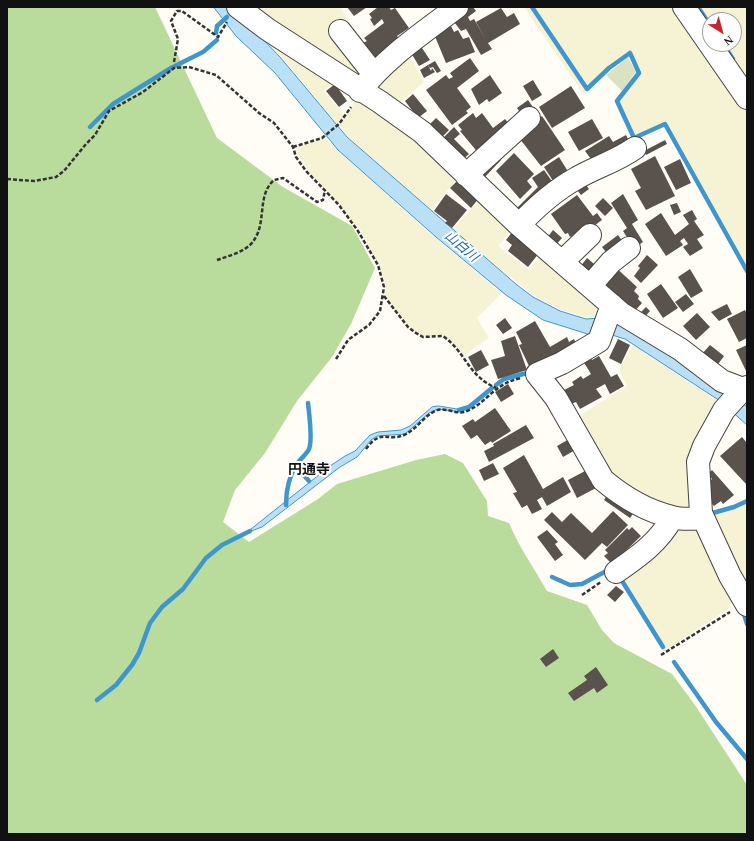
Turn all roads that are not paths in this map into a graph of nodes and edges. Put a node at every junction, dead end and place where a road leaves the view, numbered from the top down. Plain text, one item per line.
1 (238, 7) edge
2 (457, 7) edge
3 (684, 7) edge
4 (340, 32) dead end
5 (373, 74) junction
6 (360, 91) junction
7 (747, 98) edge
8 (530, 118) dead end
9 (635, 148) dead end
10 (466, 175) junction
11 (519, 225) junction
12 (590, 235) dead end
13 (629, 248) dead end
14 (562, 262) junction
15 (590, 286) junction
16 (612, 305) junction
17 (743, 390) edge
18 (672, 518) junction
19 (703, 518) junction
20 (616, 572) road end
21 (746, 603) edge

1 - 6 street
2 - 5 street
3 - 7 street
4 - 5 street
5 - 6 street
6 - 10 street
8 - 10 street
9 - 11 street
10 - 11 street
11 - 14 street
12 - 14 street
13 - 15 street
14 - 15 street
15 - 16 street
16 - 17 street
16 - 18 street
17 - 19 street
18 - 19 street
18 - 20 street
19 - 21 street

